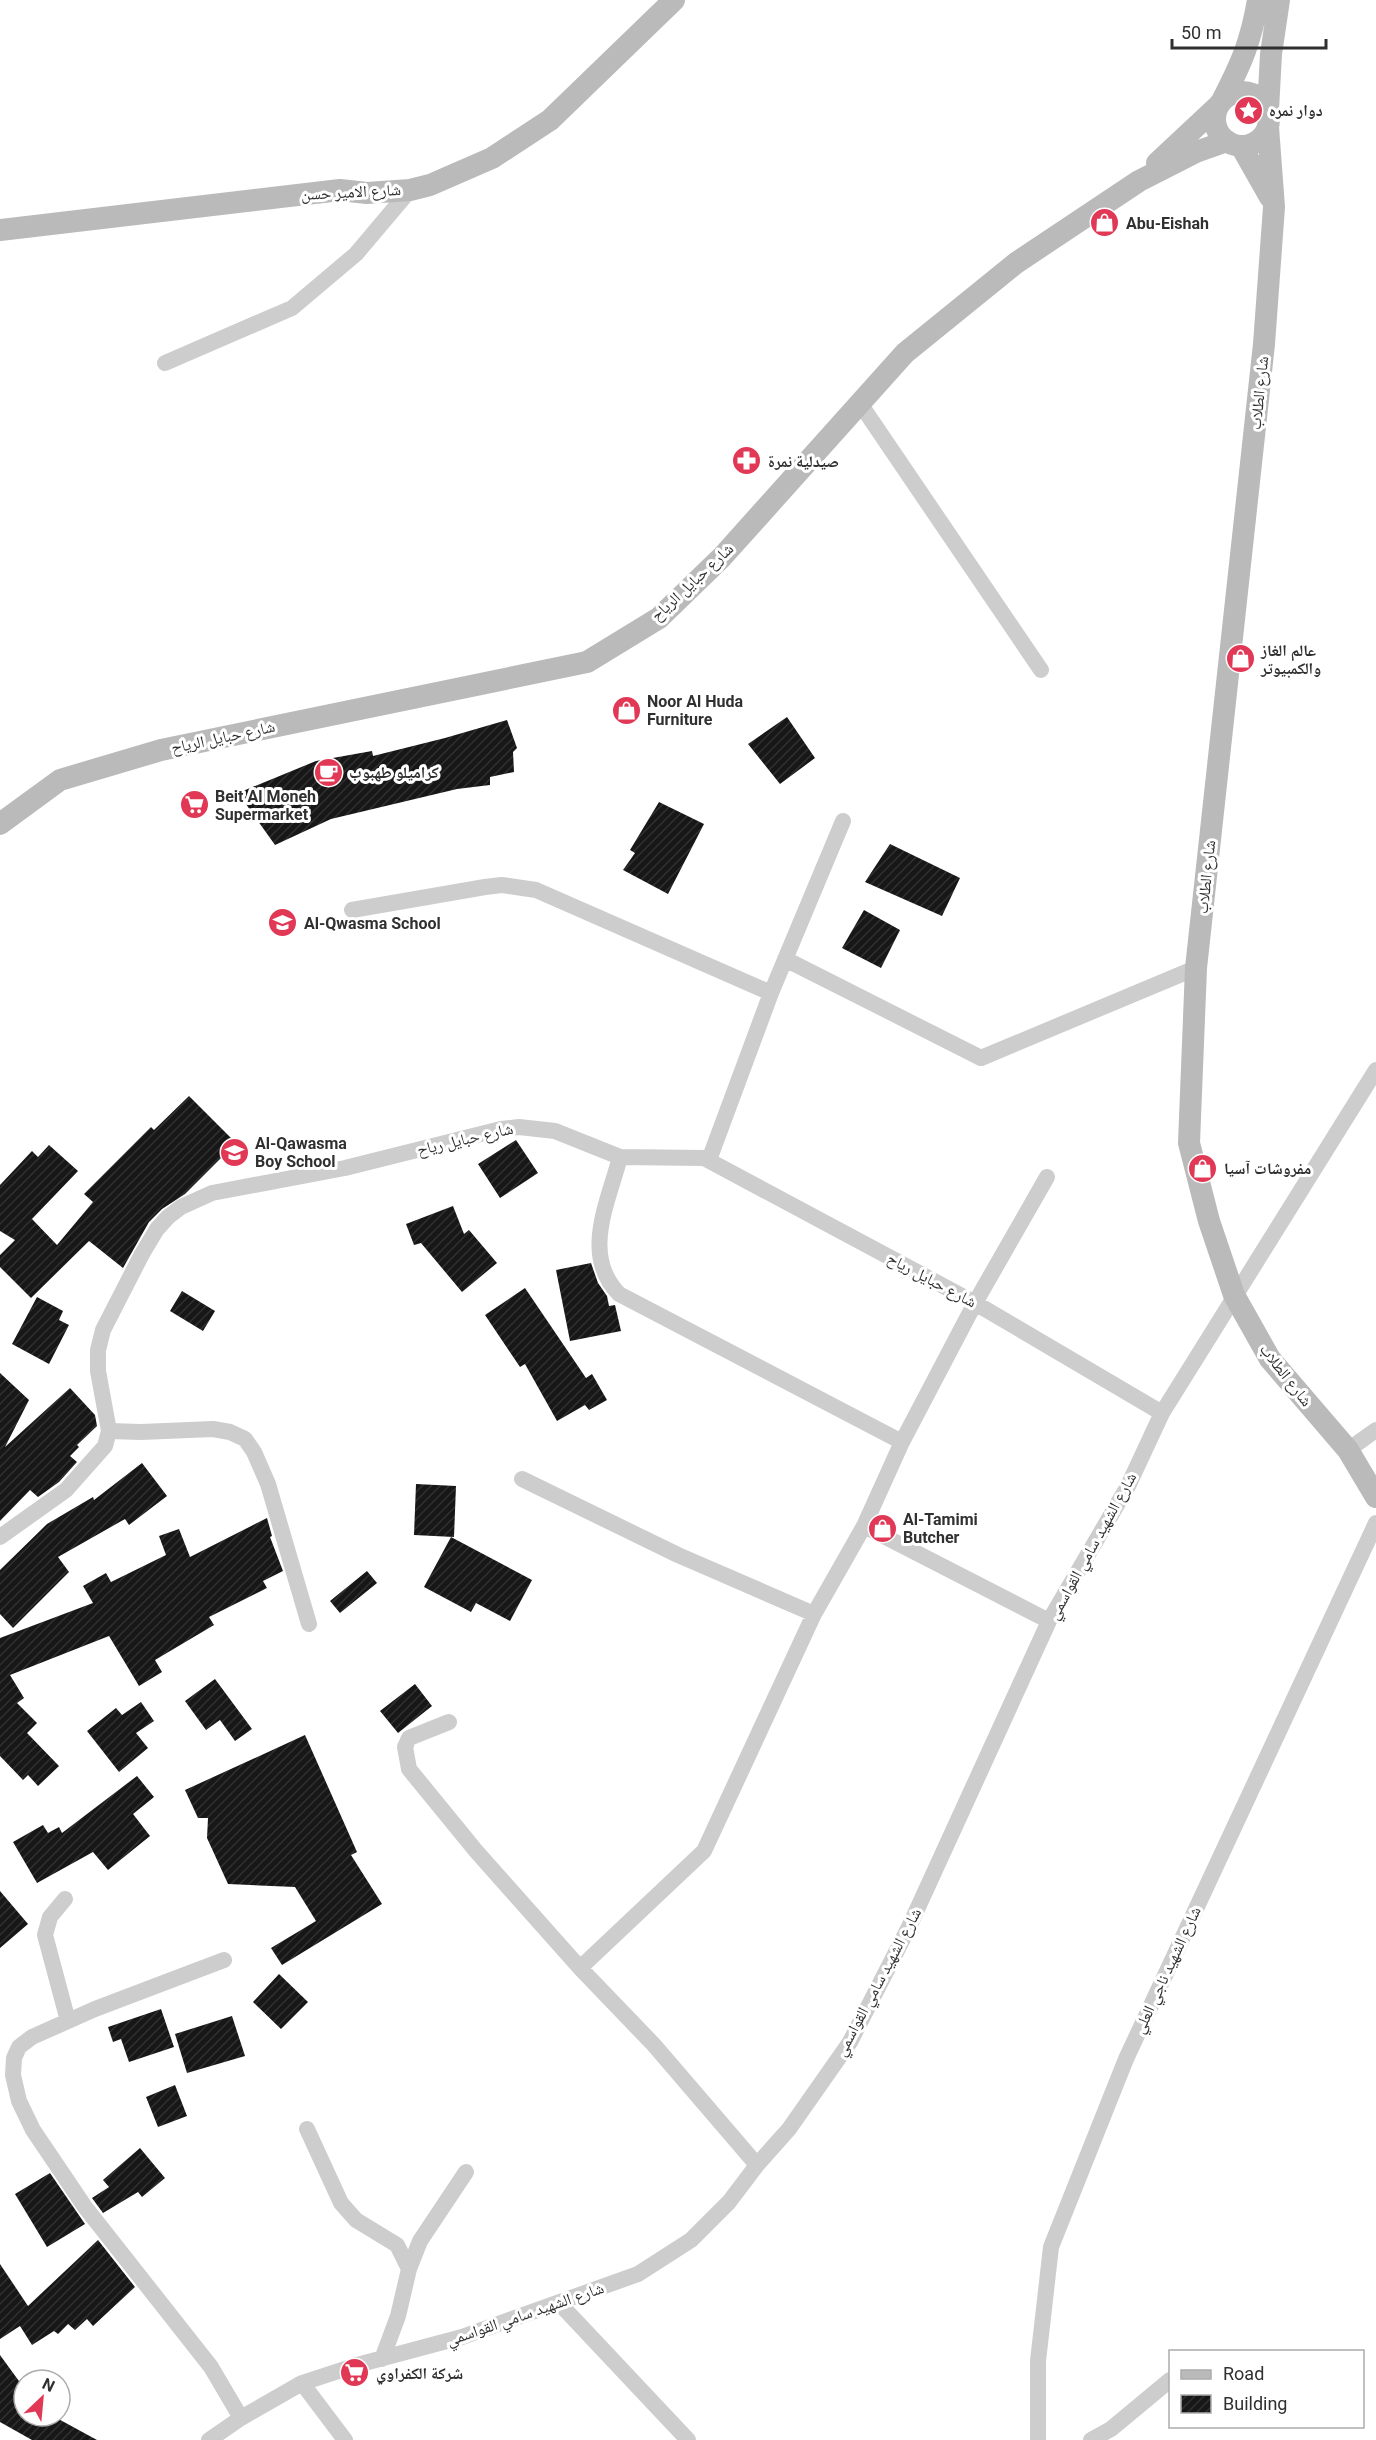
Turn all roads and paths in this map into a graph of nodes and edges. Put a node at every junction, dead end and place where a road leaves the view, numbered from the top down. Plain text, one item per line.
1 (674, 0) edge
2 (1258, 0) edge
3 (1279, 0) edge
4 (1221, 102) junction
5 (1268, 119) junction
6 (1234, 143) junction
7 (1138, 181) junction
8 (410, 190) junction
9 (1275, 207) junction
10 (0, 230) edge
11 (165, 363) dead end
12 (859, 402) junction
13 (1041, 670) dead end
14 (843, 821) dead end
15 (0, 824) edge
16 (352, 910) dead end
17 (785, 959) junction
18 (1196, 968) junction
19 (771, 993) junction
20 (1376, 1070) edge
21 (620, 1157) junction
22 (709, 1160) junction
23 (1047, 1177) dead end
24 (1234, 1295) junction
25 (975, 1303) junction
26 (1162, 1413) junction
27 (1376, 1430) edge
28 (109, 1431) junction
29 (902, 1442) junction
30 (1348, 1450) junction
31 (522, 1479) dead end
32 (1376, 1497) edge
33 (1376, 1523) edge
34 (864, 1526) junction
35 (0, 1537) edge
36 (814, 1614) junction
37 (1049, 1622) junction
38 (309, 1624) dead end
39 (449, 1722) dead end
40 (65, 1899) dead end
41 (224, 1960) dead end
42 (580, 1968) junction
43 (68, 2021) junction
44 (307, 2129) dead end
45 (757, 2165) junction
46 (466, 2172) dead end
47 (409, 2269) junction
48 (559, 2303) junction
49 (381, 2359) junction
50 (1169, 2381) edge
51 (302, 2383) junction
52 (241, 2418) junction
53 (209, 2440) edge
54 (345, 2440) edge
55 (688, 2440) edge
56 (1038, 2440) edge
57 (1091, 2440) edge

1 - 8 street, شارع الامير حسن
2 - 4 street
3 - 5 street, شارع الطلاب
4 - 5 street
4 - 6 street
4 - 7 street
5 - 6 street
5 - 9 street, شارع الطلاب
6 - 7 street
6 - 9 street
7 - 12 street, شارع حبايل الرياح
8 - 10 street, شارع الامير حسن
8 - 11 street
9 - 18 street, شارع الطلاب
12 - 13 street
12 - 15 street, شارع حبايل الرياح
14 - 17 street
16 - 19 street
17 - 18 street
17 - 19 street
18 - 24 street, شارع الطلاب
19 - 22 street
20 - 24 street, شارع الشهيد سامي القواسمي
21 - 22 street, شارع حبايل رياح
21 - 28 street, شارع حبايل رياح
21 - 29 street
22 - 25 street, شارع حبايل رياح
23 - 25 street
24 - 26 street, شارع الشهيد سامي القواسمي
24 - 30 street, شارع الطلاب
25 - 26 street, شارع حبايل رياح
25 - 29 street
26 - 37 street, شارع الشهيد سامي القواسمي
27 - 30 street
28 - 35 street
28 - 38 street
29 - 34 street
30 - 32 street, شارع الطلاب
31 - 36 street
33 - 56 street, شارع الشهيد ناجي العلي
34 - 36 street
34 - 37 street
36 - 42 street
37 - 45 street, شارع الشهيد سامي القواسمي
39 - 42 street
40 - 43 street
41 - 43 street
42 - 45 street
43 - 52 street
44 - 47 street
45 - 48 street, شارع الشهيد سامي القواسمي
46 - 47 street
47 - 49 street
48 - 49 street, شارع الشهيد سامي القواسمي
48 - 55 street
49 - 51 street, شارع الشهيد سامي القواسمي
50 - 57 street
51 - 52 street, شارع الشهيد سامي القواسمي
51 - 54 street
52 - 53 street, شارع الشهيد سامي القواسمي

